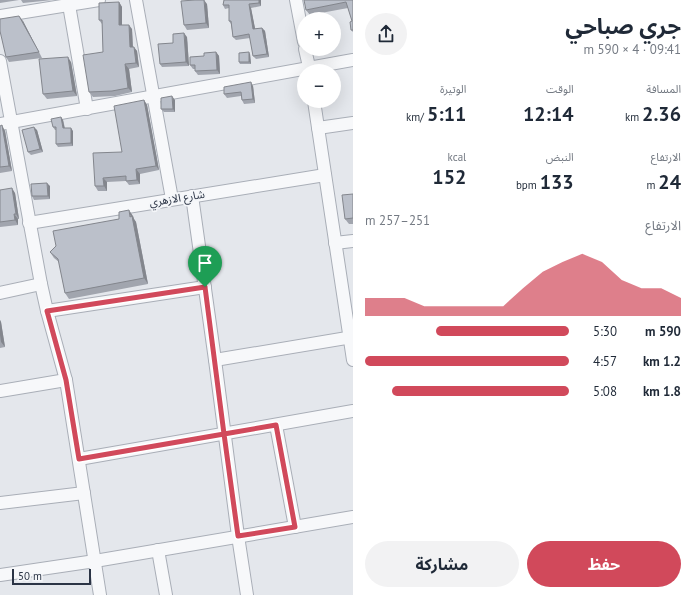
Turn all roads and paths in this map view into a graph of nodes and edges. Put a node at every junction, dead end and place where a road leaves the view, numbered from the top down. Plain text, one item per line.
1 (99, 0) edge
2 (136, 0) edge
3 (296, 0) edge
4 (69, 5) junction
5 (298, 12) edge
6 (0, 16) edge
7 (353, 60) edge
8 (0, 61) edge
9 (333, 64) edge
10 (297, 71) edge
11 (153, 96) junction
12 (315, 108) edge
13 (87, 109) junction
14 (353, 122) edge
15 (6, 123) edge
16 (318, 128) junction
17 (326, 175) junction
18 (192, 196) junction
19 (172, 199) junction
20 (29, 223) junction
21 (353, 241) edge
22 (335, 243) junction
23 (41, 284) junction
24 (205, 287) junction
25 (0, 293) edge
26 (47, 311) junction
27 (351, 338) edge
28 (215, 360) junction
29 (353, 360) edge
30 (66, 380) junction
31 (0, 391) edge
32 (353, 411) edge
33 (276, 425) junction
34 (224, 434) junction
35 (79, 459) junction
36 (84, 492) junction
37 (0, 503) edge
38 (353, 517) edge
39 (295, 527) junction
40 (238, 536) junction
41 (158, 550) junction
42 (95, 560) junction
43 (0, 575) edge
44 (100, 595) edge
45 (166, 595) edge
46 (247, 595) edge

1 - 4 street
2 - 11 street
3 - 5 street
4 - 6 street
4 - 13 street
7 - 9 street
8 - 15 street
10 - 11 street
11 - 13 street
11 - 19 street
12 - 16 street
13 - 15 street
14 - 16 street
15 - 20 street
16 - 17 street
17 - 18 street, شارع الازهري
17 - 22 street
18 - 19 street, شارع الازهري
18 - 24 street
19 - 20 street, شارع الازهري
20 - 23 street
21 - 22 street
22 - 27 street
23 - 25 street
23 - 26 street
24 - 26 street
24 - 28 street
26 - 30 street
27 - 28 street
27 - 29 street
28 - 34 street
30 - 31 street
30 - 35 street
32 - 33 street
33 - 34 street
33 - 39 street
34 - 35 street
34 - 40 street
35 - 36 street
36 - 37 street
36 - 42 street
38 - 39 street
39 - 40 street
40 - 41 street
40 - 46 street
41 - 42 street
41 - 45 street
42 - 43 street
42 - 44 street

